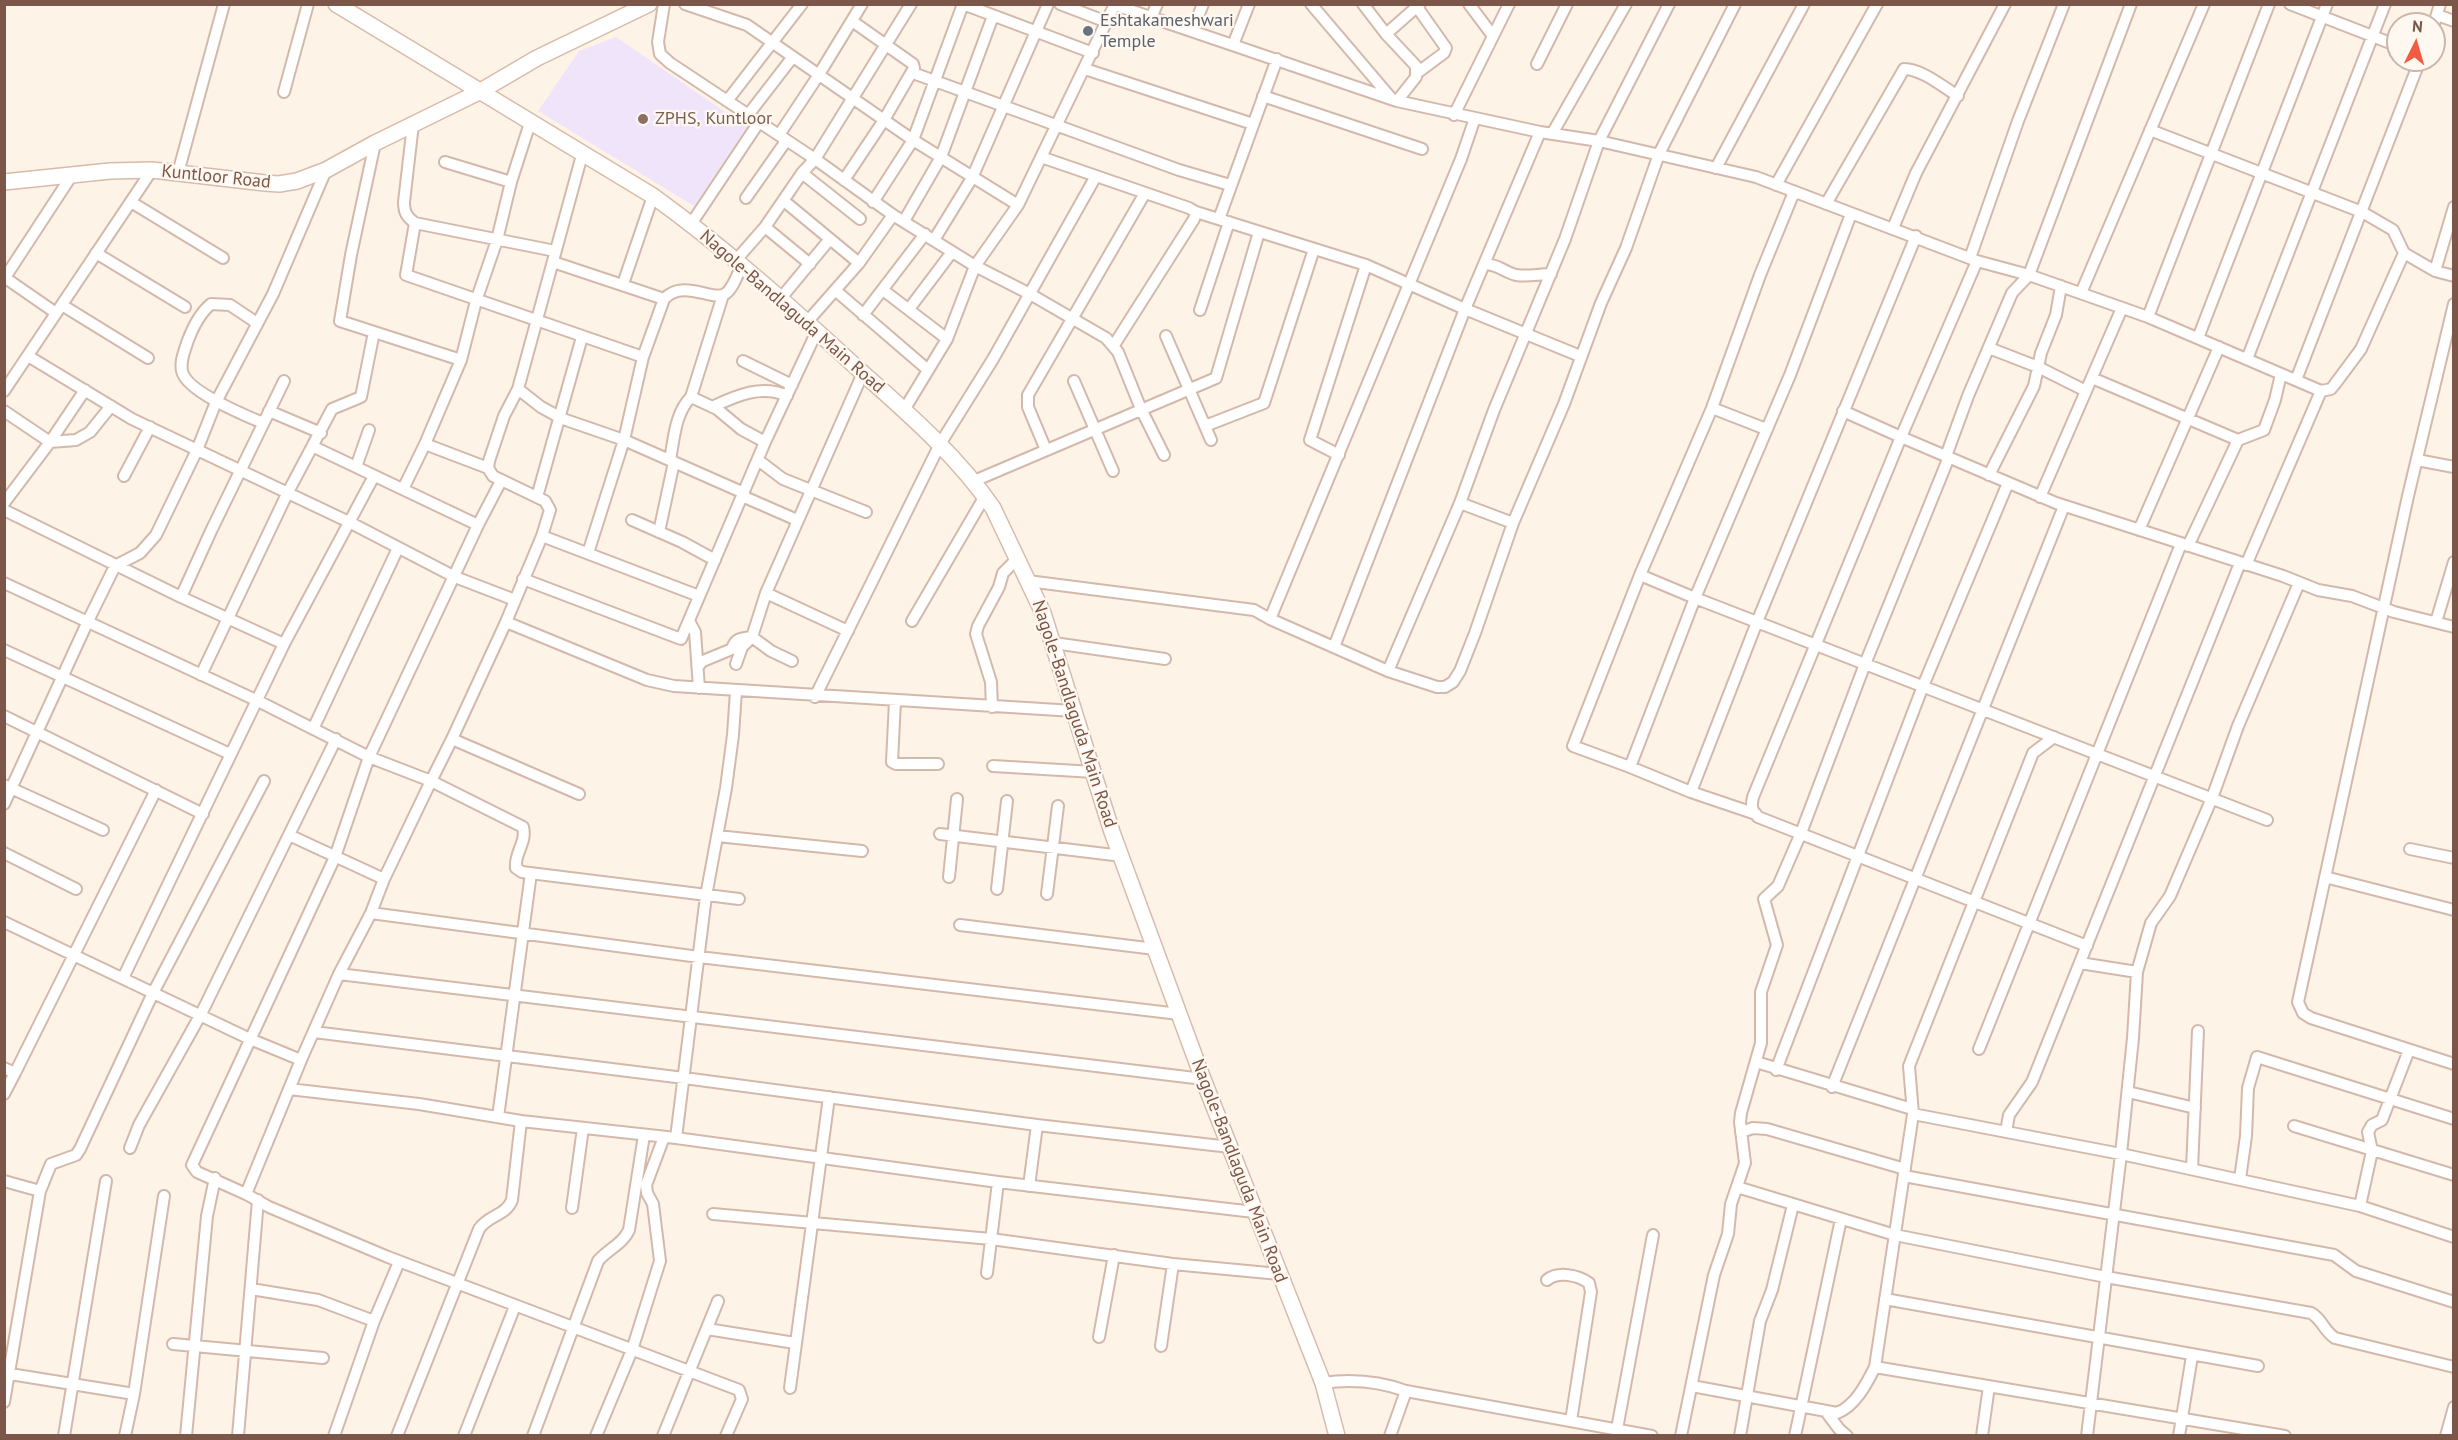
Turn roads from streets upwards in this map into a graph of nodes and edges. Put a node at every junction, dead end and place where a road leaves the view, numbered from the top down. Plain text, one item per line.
1 (224, 4) edge
2 (308, 4) edge
3 (336, 4) edge
4 (650, 4) edge
5 (664, 4) edge
6 (685, 4) edge
7 (802, 4) edge
8 (862, 4) edge
9 (910, 4) edge
10 (963, 4) edge
11 (1048, 4) edge
12 (1060, 4) edge
13 (1157, 4) edge
14 (1203, 4) edge
15 (1249, 4) edge
16 (1311, 4) edge
17 (1469, 4) edge
18 (1509, 4) edge
19 (1568, 4) edge
20 (1626, 4) edge
21 (1669, 4) edge
22 (1735, 4) edge
23 (1804, 4) edge
24 (1877, 4) edge
25 (2005, 4) edge
26 (2064, 4) edge
27 (2130, 4) edge
28 (2204, 4) edge
29 (2269, 4) edge
30 (2290, 4) edge
31 (2327, 4) edge
32 (2385, 4) edge
33 (1115, 5) edge
34 (1366, 6) edge
35 (1419, 6) edge
36 (993, 16) junction
37 (2323, 16) junction
38 (1151, 18) junction
39 (852, 21) junction
40 (1107, 22) junction
41 (1192, 31) junction
42 (1037, 32) junction
43 (1386, 34) junction
44 (1493, 36) junction
45 (2373, 36) junction
46 (2386, 41) edge
47 (771, 43) junction
48 (887, 44) junction
49 (1233, 45) junction
50 (1093, 53) junction
51 (792, 58) junction
52 (1277, 59) junction
53 (1537, 64) dead end
54 (1085, 69) junction
55 (2415, 72) edge
56 (913, 73) junction
57 (1417, 73) junction
58 (818, 76) junction
59 (934, 81) junction
60 (284, 92) dead end
61 (479, 92) junction
62 (965, 93) junction
63 (1263, 96) junction
64 (1958, 96) junction
65 (852, 99) junction
66 (1394, 99) junction
67 (727, 100) junction
68 (1003, 106) junction
69 (748, 115) junction
70 (1454, 115) junction
71 (1475, 118) junction
72 (884, 120) junction
73 (759, 122) junction
74 (530, 123) junction
75 (413, 124) junction
76 (1252, 124) junction
77 (1057, 127) junction
78 (2150, 130) junction
79 (1540, 132) junction
80 (1552, 134) junction
81 (782, 138) junction
82 (912, 140) junction
83 (1599, 141) junction
84 (375, 143) junction
85 (1422, 149) dead end
86 (1659, 154) junction
87 (2213, 154) junction
88 (582, 155) junction
89 (941, 157) junction
90 (1041, 158) junction
91 (815, 159) junction
92 (445, 162) dead end
93 (1716, 168) junction
94 (152, 170) junction
95 (326, 170) junction
96 (178, 173) junction
97 (802, 173) junction
98 (2262, 173) junction
99 (72, 175) junction
100 (1096, 176) junction
101 (972, 178) junction
102 (844, 180) junction
103 (4, 182) edge
104 (511, 182) junction
105 (1230, 185) junction
106 (1776, 185) junction
107 (1794, 192) junction
108 (1145, 193) junction
109 (2312, 194) junction
110 (653, 196) junction
111 (746, 198) dead end
112 (784, 201) junction
113 (873, 201) junction
114 (131, 202) junction
115 (1826, 204) junction
116 (1018, 205) junction
117 (2454, 207) edge
118 (1196, 212) junction
119 (2362, 212) junction
120 (1851, 214) junction
121 (893, 215) junction
122 (860, 219) dead end
123 (904, 221) junction
124 (1224, 221) junction
125 (415, 223) junction
126 (692, 224) junction
127 (765, 227) junction
128 (1893, 228) junction
129 (1258, 232) junction
130 (1916, 236) junction
131 (930, 237) junction
132 (830, 239) junction
133 (497, 240) junction
134 (1314, 249) junction
135 (952, 252) junction
136 (96, 253) junction
137 (2404, 254) junction
138 (554, 257) junction
139 (223, 258) dead end
140 (1974, 259) junction
141 (739, 262) junction
142 (858, 263) junction
143 (810, 264) junction
144 (1484, 264) junction
145 (1366, 265) junction
146 (975, 266) junction
147 (2435, 271) junction
148 (1551, 274) junction
149 (2029, 274) junction
150 (2454, 276) edge
151 (5, 278) edge
152 (623, 284) junction
153 (1410, 285) junction
154 (2061, 286) junction
155 (835, 290) junction
156 (883, 290) junction
157 (2081, 292) junction
158 (1030, 294) junction
159 (723, 295) junction
160 (781, 297) junction
161 (664, 299) junction
162 (476, 301) junction
163 (2454, 304) edge
164 (185, 307) dead end
165 (2122, 308) junction
166 (59, 309) junction
167 (909, 309) junction
168 (1465, 309) junction
169 (1200, 310) dead end
170 (863, 315) junction
171 (2148, 317) junction
172 (1071, 318) junction
173 (536, 322) junction
174 (257, 323) junction
175 (812, 326) junction
176 (374, 332) junction
177 (1526, 333) junction
178 (1166, 336) dead end
179 (582, 337) junction
180 (2198, 338) junction
181 (947, 339) junction
182 (1113, 345) junction
183 (2219, 347) junction
184 (1989, 348) junction
185 (28, 356) junction
186 (1580, 356) junction
187 (643, 357) junction
188 (148, 358) dead end
189 (2247, 359) junction
190 (461, 360) junction
191 (743, 362) dead end
192 (2038, 367) junction
193 (928, 370) junction
194 (863, 373) junction
195 (2281, 374) junction
196 (2092, 378) junction
197 (2296, 380) junction
198 (284, 381) dead end
199 (1074, 381) dead end
200 (792, 385) junction
201 (518, 389) junction
202 (1190, 389) junction
203 (85, 390) junction
204 (4, 391) edge
205 (2086, 391) junction
206 (2321, 391) junction
207 (787, 396) junction
208 (691, 397) junction
209 (216, 402) junction
210 (111, 406) junction
211 (712, 407) junction
212 (1712, 408) junction
213 (1141, 409) junction
214 (903, 410) junction
215 (4, 411) edge
216 (269, 411) junction
217 (1843, 411) junction
218 (558, 416) junction
219 (2188, 419) junction
220 (263, 423) junction
221 (1205, 426) junction
222 (150, 427) junction
223 (1094, 429) junction
224 (1766, 429) junction
225 (369, 430) dead end
226 (321, 433) junction
227 (1901, 437) junction
228 (624, 440) junction
229 (1211, 440) dead end
230 (2238, 440) junction
231 (50, 442) junction
232 (765, 442) junction
233 (426, 444) junction
234 (940, 444) junction
235 (314, 447) junction
236 (197, 450) junction
237 (1046, 450) junction
238 (1164, 455) dead end
239 (1339, 455) junction
240 (1948, 457) junction
241 (758, 460) junction
242 (2417, 460) junction
243 (672, 461) junction
244 (356, 466) junction
245 (2454, 467) edge
246 (488, 468) junction
247 (239, 471) junction
248 (1113, 471) dead end
249 (1989, 475) junction
250 (124, 476) dead end
251 (374, 476) junction
252 (974, 481) junction
253 (501, 482) junction
254 (2008, 483) junction
255 (811, 488) junction
256 (404, 489) junction
257 (287, 494) junction
258 (743, 495) junction
259 (985, 496) junction
260 (2040, 496) junction
261 (537, 497) junction
262 (4, 502) edge
263 (1460, 503) junction
264 (2064, 506) junction
265 (4, 510) edge
266 (866, 512) dead end
267 (632, 520) dead end
268 (797, 520) junction
269 (349, 522) junction
270 (1513, 523) junction
271 (478, 525) junction
272 (2139, 530) junction
273 (659, 532) junction
274 (542, 536) junction
275 (2184, 545) junction
276 (398, 548) junction
277 (588, 553) junction
278 (1018, 558) junction
279 (715, 560) junction
280 (2454, 562) edge
281 (2243, 564) junction
282 (115, 566) junction
283 (1640, 575) junction
284 (455, 577) junction
285 (523, 579) junction
286 (1028, 581) junction
287 (4, 583) edge
288 (2299, 583) junction
289 (766, 593) junction
290 (699, 596) junction
291 (182, 597) junction
292 (1695, 598) junction
293 (515, 600) junction
294 (2384, 607) junction
295 (229, 617) junction
296 (1270, 620) junction
297 (88, 621) junction
298 (690, 621) junction
299 (912, 621) dead end
300 (506, 622) junction
301 (1756, 622) junction
302 (2436, 622) junction
303 (2454, 627) edge
304 (848, 630) junction
305 (752, 637) junction
306 (284, 644) junction
307 (1053, 644) junction
308 (1815, 645) junction
309 (1334, 647) junction
310 (4, 650) edge
311 (1165, 659) dead end
312 (792, 661) dead end
313 (736, 664) dead end
314 (1865, 664) junction
315 (698, 666) junction
316 (1388, 671) junction
317 (201, 675) junction
318 (63, 676) junction
319 (1923, 686) junction
320 (699, 688) junction
321 (736, 691) junction
322 (815, 697) junction
323 (258, 701) junction
324 (895, 701) junction
325 (992, 707) junction
326 (1983, 709) junction
327 (1074, 711) junction
328 (4, 716) edge
329 (313, 729) junction
330 (39, 731) junction
331 (2054, 736) junction
332 (336, 738) junction
333 (452, 739) junction
334 (2097, 753) junction
335 (230, 754) junction
336 (369, 757) junction
337 (938, 764) dead end
338 (993, 766) dead end
339 (1630, 767) junction
340 (1094, 772) junction
341 (2153, 775) junction
342 (264, 780) dead end
343 (430, 781) junction
344 (8, 786) edge
345 (156, 790) junction
346 (1691, 792) junction
347 (579, 794) dead end
348 (2212, 798) junction
349 (957, 799) dead end
350 (1006, 801) dead end
351 (4, 804) edge
352 (1058, 806) dead end
353 (203, 814) junction
354 (1756, 814) junction
355 (2267, 820) dead end
356 (103, 830) dead end
357 (1801, 833) junction
358 (940, 834) dead end
359 (289, 835) junction
360 (717, 836) junction
361 (954, 836) junction
362 (1002, 841) junction
363 (1052, 847) junction
364 (2410, 849) dead end
365 (862, 851) dead end
366 (4, 853) edge
367 (1857, 855) junction
368 (1122, 856) junction
369 (335, 857) junction
370 (2454, 858) edge
371 (531, 873) junction
372 (949, 877) dead end
373 (2325, 877) junction
374 (1914, 878) junction
375 (384, 879) junction
376 (76, 889) dead end
377 (997, 889) dead end
378 (1047, 894) dead end
379 (706, 896) junction
380 (739, 899) dead end
381 (1974, 901) junction
382 (2454, 910) edge
383 (371, 913) junction
384 (4, 922) edge
385 (2029, 923) junction
386 (960, 925) dead end
387 (522, 933) junction
388 (2087, 946) junction
389 (1155, 949) junction
390 (74, 955) junction
391 (699, 957) junction
392 (2080, 963) junction
393 (2137, 972) junction
394 (339, 974) junction
395 (123, 978) junction
396 (153, 993) junction
397 (514, 995) junction
398 (201, 1014) junction
399 (1179, 1014) junction
400 (691, 1017) junction
401 (2198, 1031) dead end
402 (314, 1032) junction
403 (250, 1039) junction
404 (1979, 1049) dead end
405 (2409, 1050) junction
406 (506, 1057) junction
407 (301, 1060) junction
408 (1756, 1062) junction
409 (2454, 1064) edge
410 (1776, 1070) junction
411 (10, 1071) edge
412 (684, 1078) junction
413 (1203, 1079) junction
414 (1832, 1087) junction
415 (289, 1089) junction
416 (2128, 1092) junction
417 (4, 1094) edge
418 (829, 1097) junction
419 (2391, 1100) junction
420 (2195, 1108) junction
421 (1913, 1111) junction
422 (498, 1117) junction
423 (2454, 1119) edge
424 (521, 1122) junction
425 (1037, 1125) junction
426 (2294, 1126) dead end
427 (583, 1128) junction
428 (1741, 1132) junction
429 (2006, 1132) junction
430 (644, 1135) junction
431 (670, 1138) junction
432 (1230, 1147) junction
433 (130, 1148) dead end
434 (2372, 1151) junction
435 (2121, 1154) junction
436 (820, 1156) junction
437 (2192, 1169) junction
438 (1904, 1173) junction
439 (2454, 1175) edge
440 (215, 1178) junction
441 (2240, 1179) junction
442 (4, 1181) edge
443 (106, 1181) dead end
444 (998, 1182) junction
445 (646, 1184) junction
446 (1029, 1186) junction
447 (1737, 1187) junction
448 (40, 1191) junction
449 (246, 1194) junction
450 (164, 1196) dead end
451 (258, 1200) junction
452 (1793, 1205) junction
453 (2360, 1206) junction
454 (572, 1208) dead end
455 (632, 1209) junction
456 (1254, 1212) junction
457 (713, 1214) dead end
458 (2114, 1216) junction
459 (1841, 1219) junction
460 (812, 1224) junction
461 (1653, 1235) dead end
462 (1895, 1235) junction
463 (2454, 1237) edge
464 (991, 1239) junction
465 (1114, 1255) junction
466 (399, 1262) junction
467 (1173, 1264) junction
468 (987, 1274) dead end
469 (1279, 1274) junction
470 (2106, 1277) junction
471 (1546, 1280) dead end
472 (457, 1284) junction
473 (251, 1289) junction
474 (1885, 1299) junction
475 (718, 1301) dead end
476 (2454, 1302) edge
477 (515, 1306) junction
478 (374, 1321) junction
479 (573, 1328) junction
480 (706, 1329) junction
481 (1100, 1337) dead end
482 (2098, 1338) junction
483 (795, 1343) junction
484 (173, 1344) dead end
485 (195, 1346) junction
486 (1161, 1346) dead end
487 (246, 1349) junction
488 (632, 1350) junction
489 (2192, 1356) junction
490 (323, 1358) dead end
491 (2258, 1366) dead end
492 (1875, 1367) junction
493 (2454, 1367) edge
494 (690, 1372) junction
495 (7, 1374) edge
496 (73, 1383) junction
497 (1323, 1383) junction
498 (1692, 1386) junction
499 (1989, 1386) junction
500 (790, 1388) dead end
501 (1406, 1391) junction
502 (134, 1394) junction
503 (1747, 1396) junction
504 (4, 1402) edge
505 (2090, 1402) junction
506 (1800, 1406) junction
507 (2454, 1407) edge
508 (1827, 1413) junction
509 (2182, 1418) junction
510 (1571, 1421) junction
511 (1617, 1429) junction
512 (64, 1436) edge
513 (125, 1436) edge
514 (186, 1436) edge
515 (238, 1436) edge
516 (334, 1436) edge
517 (397, 1436) edge
518 (464, 1436) edge
519 (533, 1436) edge
520 (596, 1436) edge
521 (663, 1436) edge
522 (726, 1436) edge
523 (1337, 1436) edge
524 (1390, 1436) edge
525 (1652, 1436) edge
526 (1681, 1436) edge
527 (1740, 1436) edge
528 (1795, 1436) edge
529 (1847, 1436) edge
530 (1982, 1436) edge
531 (2087, 1436) edge
532 (2179, 1436) edge
533 (2285, 1436) edge
534 (2446, 1436) edge

1 - 96 street
2 - 60 street
3 - 61 street, Nagole-Bandlaguda Main Road
4 - 61 street, Kuntloor Road
5 - 67 street
6 - 47 street
7 - 47 street
8 - 39 street
9 - 48 street
10 - 36 street
10 - 59 street
11 - 42 street
12 - 40 street
13 - 38 street
14 - 41 street
15 - 49 street
16 - 66 street
17 - 44 street
18 - 44 street
19 - 53 street
20 - 80 street
21 - 83 street
22 - 86 street
23 - 93 street
24 - 106 street
25 - 64 street
26 - 140 street
27 - 149 street
28 - 78 street
29 - 87 street
30 - 37 street
31 - 37 street
32 - 45 street
33 - 38 street
33 - 40 street
34 - 43 street
35 - 43 street
35 - 57 street
36 - 42 street
36 - 62 street
37 - 45 street
37 - 98 street
38 - 41 street
39 - 48 street
39 - 58 street
40 - 50 street
41 - 49 street
42 - 50 street
42 - 68 street
43 - 57 street
44 - 70 street
45 - 46 street
45 - 109 street
47 - 51 street
47 - 67 street
48 - 56 street
48 - 65 street
49 - 52 street
50 - 54 street
51 - 58 street
51 - 69 street
52 - 63 street
52 - 66 street
54 - 76 street
54 - 77 street
55 - 119 street
56 - 59 street
56 - 72 street
57 - 66 street
58 - 65 street
58 - 81 street
59 - 62 street
59 - 82 street
61 - 74 street, Nagole-Bandlaguda Main Road
61 - 75 street, Kuntloor Road
62 - 68 street
62 - 89 street
63 - 76 street
63 - 85 street
64 - 115 street
64 - 128 street
65 - 72 street
65 - 91 street
66 - 70 street
67 - 69 street
68 - 77 street
68 - 101 street
69 - 73 street
70 - 71 street
71 - 79 street
71 - 153 street
72 - 82 street
72 - 102 street
73 - 81 street
73 - 126 street
74 - 88 street, Nagole-Bandlaguda Main Road
74 - 104 street
75 - 84 street, Kuntloor Road
75 - 125 street
76 - 105 street
77 - 90 street
77 - 105 street
78 - 87 street
78 - 157 street
79 - 80 street
79 - 144 street
80 - 83 street
81 - 91 street
81 - 111 street
82 - 89 street
82 - 113 street
83 - 86 street
83 - 148 street
84 - 95 street, Kuntloor Road
84 - 176 street
86 - 93 street
86 - 186 street
87 - 98 street
87 - 171 street
88 - 110 street, Nagole-Bandlaguda Main Road
88 - 138 street
89 - 101 street
89 - 123 street
90 - 100 street
90 - 116 street
91 - 97 street
91 - 102 street
92 - 104 street
93 - 106 street
94 - 96 street, Kuntloor Road
94 - 99 street, Kuntloor Road
94 - 114 street
95 - 96 street, Kuntloor Road
95 - 174 street
97 - 112 street
97 - 122 street
98 - 109 street
98 - 180 street
99 - 103 street, Kuntloor Road
99 - 151 street
100 - 108 street
100 - 158 street
101 - 116 street
101 - 131 street
102 - 113 street
104 - 133 street
105 - 124 street
106 - 107 street
107 - 115 street
107 - 212 street
108 - 118 street
108 - 172 street
109 - 119 street
109 - 189 street
110 - 126 street, Nagole-Bandlaguda Main Road
110 - 152 street
112 - 127 street
112 - 132 street
113 - 121 street
114 - 136 street
114 - 139 street
115 - 120 street
116 - 146 street
117 - 147 street
118 - 124 street
118 - 182 street
119 - 137 street
119 - 197 street
120 - 128 street
120 - 224 street
121 - 123 street
121 - 142 street
123 - 131 street
124 - 129 street
124 - 169 street
125 - 133 street
125 - 162 street
126 - 141 street, Nagole-Bandlaguda Main Road
127 - 141 street
127 - 143 street
128 - 130 street
129 - 134 street
129 - 202 street
130 - 140 street
130 - 217 street
131 - 135 street
131 - 156 street
132 - 142 street
132 - 143 street
133 - 138 street
133 - 162 street
134 - 145 street
134 - 221 street
135 - 146 street
135 - 167 street
136 - 164 street
136 - 166 street
137 - 147 street
137 - 206 street
138 - 152 street
138 - 173 street
140 - 149 street
140 - 227 street
141 - 159 street
141 - 160 street, Nagole-Bandlaguda Main Road
142 - 155 street
143 - 160 street
144 - 148 street
144 - 168 street
145 - 153 street
145 - 239 street
146 - 158 street
146 - 181 street
147 - 150 street
148 - 177 street
149 - 154 street
149 - 184 street
151 - 166 street
152 - 161 street
153 - 168 street
153 - 239 street
154 - 157 street
154 - 192 street
155 - 170 street
155 - 175 street
156 - 167 street
156 - 170 street
157 - 165 street
158 - 172 street
158 - 234 street
159 - 161 street
159 - 208 street
160 - 175 street, Nagole-Bandlaguda Main Road
161 - 187 street
162 - 173 street
162 - 190 street
163 - 242 street
165 - 171 street
165 - 196 street
166 - 185 street
166 - 188 street
167 - 181 street
168 - 177 street
168 - 309 street
170 - 193 street
171 - 180 street
172 - 182 street
172 - 237 street
173 - 179 street
173 - 201 street
174 - 209 street
174 - 209 street
175 - 194 street, Nagole-Bandlaguda Main Road
175 - 200 street
176 - 190 street
176 - 226 street
177 - 186 street
177 - 263 street
178 - 202 street
179 - 187 street
179 - 218 street
180 - 183 street
181 - 193 street
182 - 213 street
183 - 189 street
183 - 219 street
184 - 192 street
184 - 240 street
185 - 203 street
185 - 204 street
186 - 270 street
187 - 228 street
189 - 195 street
190 - 233 street
191 - 200 street
192 - 205 street
192 - 249 street
193 - 214 street
194 - 214 street, Nagole-Bandlaguda Main Road
194 - 255 street
195 - 197 street
195 - 230 street
196 - 205 street
196 - 219 street
197 - 206 street
198 - 216 street
199 - 223 street
200 - 207 street
201 - 218 street
201 - 246 street
202 - 213 street
202 - 221 street
203 - 210 street
203 - 231 street
205 - 260 street
206 - 281 street
207 - 211 street
207 - 232 street
208 - 211 street
208 - 243 street
209 - 220 street
209 - 236 street
210 - 222 street
210 - 231 street
211 - 232 street
212 - 224 street
212 - 283 street
213 - 223 street
213 - 238 street
214 - 234 street, Nagole-Bandlaguda Main Road
215 - 231 street
216 - 220 street
216 - 226 street
217 - 227 street
217 - 301 street
218 - 228 street
218 - 261 street
219 - 230 street
219 - 272 street
220 - 247 street
221 - 229 street
222 - 236 street
222 - 250 street
223 - 237 street
223 - 248 street
224 - 292 street
225 - 244 street
226 - 235 street
227 - 240 street
227 - 308 street
228 - 243 street
228 - 277 street
230 - 275 street
231 - 262 street
232 - 241 street
233 - 246 street
233 - 256 street
234 - 252 street, Nagole-Bandlaguda Main Road
234 - 304 street
235 - 244 street
235 - 257 street
236 - 247 street
236 - 282 street
237 - 252 street
239 - 296 street
240 - 249 street
240 - 314 street
241 - 255 street
241 - 258 street
242 - 245 street
242 - 294 street
243 - 258 street
243 - 273 street
244 - 251 street
246 - 253 street
247 - 257 street
247 - 291 street
249 - 254 street
251 - 256 street
251 - 269 street
252 - 259 street, Nagole-Bandlaguda Main Road
253 - 261 street
253 - 271 street
254 - 260 street
254 - 319 street
255 - 266 street
255 - 268 street
256 - 271 street
257 - 269 street
257 - 295 street
258 - 268 street
258 - 279 street
259 - 278 street, Nagole-Bandlaguda Main Road
259 - 299 street
260 - 264 street
261 - 274 street
263 - 270 street
263 - 316 street
264 - 272 street
264 - 326 street
265 - 282 street
267 - 273 street
268 - 289 street
269 - 276 street
269 - 306 street
270 - 316 street
271 - 284 street
272 - 275 street
273 - 279 street
274 - 277 street
274 - 285 street
275 - 281 street
275 - 334 street
276 - 284 street
276 - 329 street
277 - 290 street
278 - 286 street, Nagole-Bandlaguda Main Road
278 - 325 street
279 - 290 street
280 - 302 street
281 - 288 street
281 - 341 street
282 - 291 street
282 - 297 street
283 - 292 street
283 - 339 street
284 - 293 street
284 - 336 street
285 - 293 street
285 - 298 street
286 - 296 street
286 - 307 street, Nagole-Bandlaguda Main Road
287 - 297 street
288 - 294 street
288 - 348 street
289 - 304 street
289 - 305 street
290 - 298 street
291 - 295 street
292 - 301 street
292 - 339 street
293 - 300 street
294 - 302 street
294 - 373 street
295 - 306 street
295 - 317 street
296 - 309 street
297 - 317 street
297 - 318 street
298 - 315 street
300 - 320 street
300 - 333 street
301 - 308 street
301 - 346 street
302 - 303 street
304 - 322 street
305 - 312 street
305 - 313 street
305 - 315 street
306 - 323 street
307 - 311 street
307 - 327 street, Nagole-Bandlaguda Main Road
308 - 314 street
308 - 354 street
309 - 316 street
310 - 318 street
314 - 319 street
314 - 357 street
315 - 320 street
317 - 323 street
318 - 330 street
318 - 335 street
319 - 326 street
319 - 367 street
320 - 321 street
321 - 322 street
321 - 360 street
322 - 324 street
323 - 329 street
323 - 335 street
324 - 325 street
324 - 337 street
325 - 327 street
326 - 331 street
326 - 374 street
327 - 340 street, Nagole-Bandlaguda Main Road
328 - 330 street
329 - 332 street
330 - 344 street
330 - 345 street
331 - 334 street
331 - 381 street
332 - 336 street
332 - 359 street
333 - 343 street
333 - 347 street
334 - 341 street
334 - 385 street
335 - 353 street
336 - 343 street
336 - 369 street
338 - 340 street
339 - 346 street
340 - 368 street, Nagole-Bandlaguda Main Road
341 - 348 street
341 - 388 street
342 - 396 street
343 - 371 street
343 - 375 street
344 - 351 street
344 - 356 street
345 - 353 street
345 - 390 street
346 - 354 street
348 - 355 street
348 - 393 street
349 - 361 street
350 - 362 street
352 - 363 street
353 - 395 street
354 - 357 street
357 - 367 street
357 - 408 street
358 - 361 street
359 - 369 street
359 - 398 street
360 - 365 street
360 - 379 street
361 - 362 street
361 - 372 street
362 - 363 street
362 - 377 street
363 - 368 street
363 - 378 street
364 - 370 street
366 - 376 street
367 - 374 street
367 - 410 street
368 - 389 street, Nagole-Bandlaguda Main Road
369 - 375 street
369 - 403 street
371 - 379 street
371 - 387 street
373 - 382 street
373 - 405 street
374 - 381 street
374 - 414 street
375 - 383 street
379 - 380 street
379 - 391 street
381 - 385 street
381 - 421 street
383 - 387 street
383 - 394 street
384 - 390 street
385 - 388 street
385 - 404 street
386 - 389 street
387 - 391 street
387 - 397 street
388 - 392 street
389 - 399 street, Nagole-Bandlaguda Main Road
390 - 395 street
390 - 411 street
391 - 399 street
391 - 400 street
392 - 393 street
392 - 429 street
393 - 416 street
394 - 397 street
394 - 402 street
395 - 396 street
396 - 398 street
396 - 448 street
397 - 400 street
397 - 406 street
398 - 403 street
398 - 433 street
399 - 413 street, Nagole-Bandlaguda Main Road
400 - 412 street
400 - 413 street
401 - 420 street
402 - 406 street
402 - 407 street
403 - 407 street
403 - 440 street
405 - 409 street
405 - 419 street
406 - 412 street
406 - 422 street
407 - 415 street
408 - 410 street
408 - 428 street
410 - 414 street
411 - 417 street
412 - 418 street
412 - 431 street
413 - 432 street, Nagole-Bandlaguda Main Road
414 - 421 street
415 - 422 street
415 - 449 street
416 - 420 street
416 - 435 street
418 - 425 street
418 - 436 street
419 - 423 street
419 - 434 street
419 - 441 street
420 - 437 street
421 - 429 street
421 - 438 street
422 - 424 street
424 - 427 street
424 - 472 street
425 - 432 street
425 - 446 street
426 - 434 street
427 - 430 street
427 - 454 street
428 - 438 street
428 - 447 street
429 - 435 street
430 - 431 street
430 - 455 street
431 - 436 street
431 - 445 street
432 - 456 street, Nagole-Bandlaguda Main Road
434 - 439 street
434 - 453 street
435 - 437 street
435 - 458 street
436 - 444 street
436 - 460 street
437 - 441 street
438 - 458 street
438 - 462 street
440 - 449 street
440 - 485 street
441 - 453 street
442 - 448 street
443 - 496 street
444 - 446 street
444 - 464 street
445 - 455 street
445 - 488 street
446 - 456 street
447 - 452 street
447 - 498 street
448 - 495 street
449 - 451 street
450 - 502 street
451 - 466 street
451 - 473 street
452 - 459 street
452 - 503 street
453 - 463 street
455 - 479 street
456 - 469 street, Nagole-Bandlaguda Main Road
457 - 460 street
458 - 470 street
458 - 476 street
459 - 462 street
459 - 506 street
460 - 464 street
460 - 483 street
461 - 511 street
462 - 470 street
462 - 474 street
464 - 465 street
464 - 468 street
465 - 467 street
465 - 481 street
466 - 472 street
466 - 478 street
467 - 469 street
467 - 486 street
469 - 497 street, Nagole-Bandlaguda Main Road
470 - 482 street
470 - 493 street
471 - 510 street
472 - 477 street
472 - 517 street
473 - 478 street
473 - 487 street
474 - 482 street
474 - 492 street
475 - 480 street
477 - 479 street
477 - 518 street
478 - 516 street
479 - 488 street
479 - 519 street
480 - 483 street
480 - 494 street
482 - 489 street
482 - 505 street
483 - 500 street
484 - 485 street
485 - 487 street
485 - 514 street
487 - 490 street
487 - 515 street
488 - 494 street
488 - 520 street
489 - 491 street
489 - 509 street
492 - 499 street
492 - 508 street
494 - 521 street
494 - 522 street
495 - 496 street
495 - 504 street
496 - 502 street
496 - 512 street
497 - 501 street
497 - 523 street, Nagole-Bandlaguda Main Road
498 - 503 street
498 - 526 street
499 - 505 street
499 - 530 street
501 - 510 street
501 - 524 street
502 - 513 street
503 - 506 street
503 - 527 street
505 - 509 street
505 - 531 street
506 - 508 street
506 - 528 street
507 - 534 street
508 - 529 street
509 - 532 street
509 - 533 street
510 - 511 street
511 - 525 street

